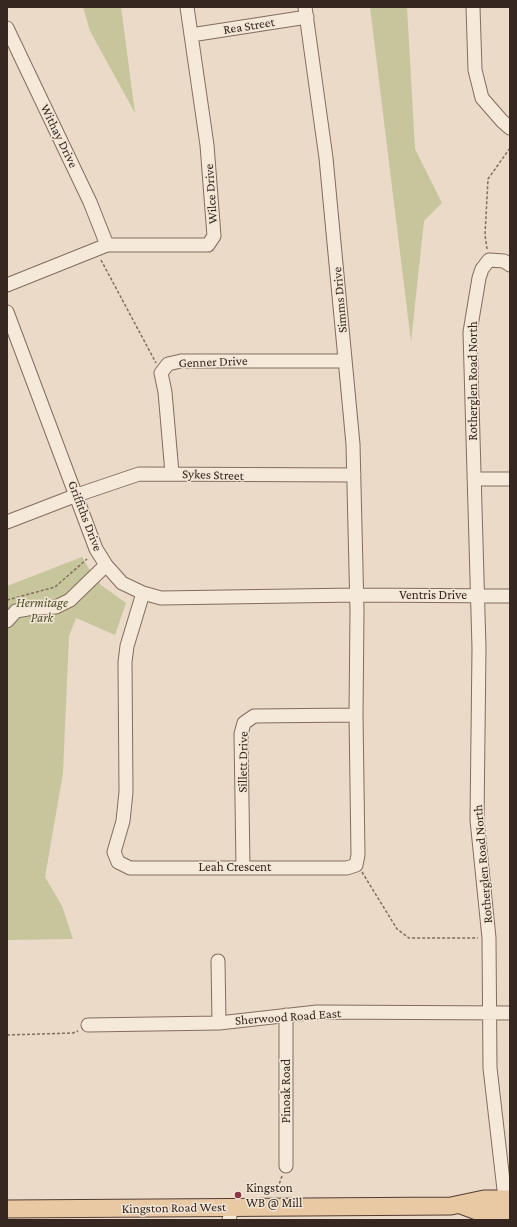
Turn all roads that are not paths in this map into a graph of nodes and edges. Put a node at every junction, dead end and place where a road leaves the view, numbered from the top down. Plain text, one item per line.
1 (187, 7) edge
2 (474, 7) edge
3 (306, 12) edge
4 (7, 28) edge
5 (191, 35) junction
6 (510, 128) edge
7 (101, 248) junction
8 (510, 264) edge
9 (7, 285) edge
10 (7, 312) edge
11 (345, 361) junction
12 (172, 473) junction
13 (354, 475) junction
14 (474, 479) junction
15 (510, 479) edge
16 (77, 495) junction
17 (7, 522) edge
18 (106, 565) junction
19 (143, 593) junction
20 (356, 595) junction
21 (477, 596) junction
22 (510, 596) edge
23 (7, 621) edge
24 (356, 715) junction
25 (243, 867) junction
26 (218, 961) dead end
27 (489, 1013) junction
28 (510, 1013) edge
29 (286, 1015) junction
30 (219, 1023) junction
31 (88, 1025) road end
32 (286, 1166) road end
33 (7, 1209) edge
34 (508, 1209) edge
35 (230, 1213) edge
36 (33, 1214) edge
37 (60, 1214) edge
38 (105, 1214) edge

1 - 5 street, Wilce Drive
2 - 6 street
3 - 5 street, Rea Street
3 - 11 street, Simms Drive
4 - 7 street, Withay Drive
5 - 7 street, Wilce Drive
7 - 9 street, Wilce Drive
8 - 14 street, Rotherglen Road North
10 - 16 street, Griffiths Drive
11 - 12 street, Genner Drive
11 - 13 street, Simms Drive
12 - 13 street, Sykes Street
12 - 16 street, Sykes Street
13 - 20 street, Simms Drive
14 - 15 street
14 - 21 street, Rotherglen Road North
16 - 17 street, Sykes Street
16 - 18 street, Griffiths Drive
18 - 19 street, Griffiths Drive
18 - 23 street
19 - 20 street, Griffiths Drive
19 - 25 street, Leah Crescent
20 - 21 street, Ventris Drive
20 - 24 street
21 - 22 street, Ventris Drive
21 - 27 street, Rotherglen Road North
24 - 25 street, Sillett Drive
24 - 25 street, Leah Crescent
26 - 30 street
27 - 28 street, Sherwood Road East
27 - 29 street, Sherwood Road East
27 - 34 street, Rotherglen Road North
29 - 30 street, Sherwood Road East
29 - 32 street, Pinoak Road
30 - 31 street, Sherwood Road East
33 - 36 main road, Kingston Road West
34 - 35 main road, Kingston Road West
35 - 38 main road, Kingston Road West
36 - 37 main road, Kingston Road West
37 - 38 main road, Kingston Road West

